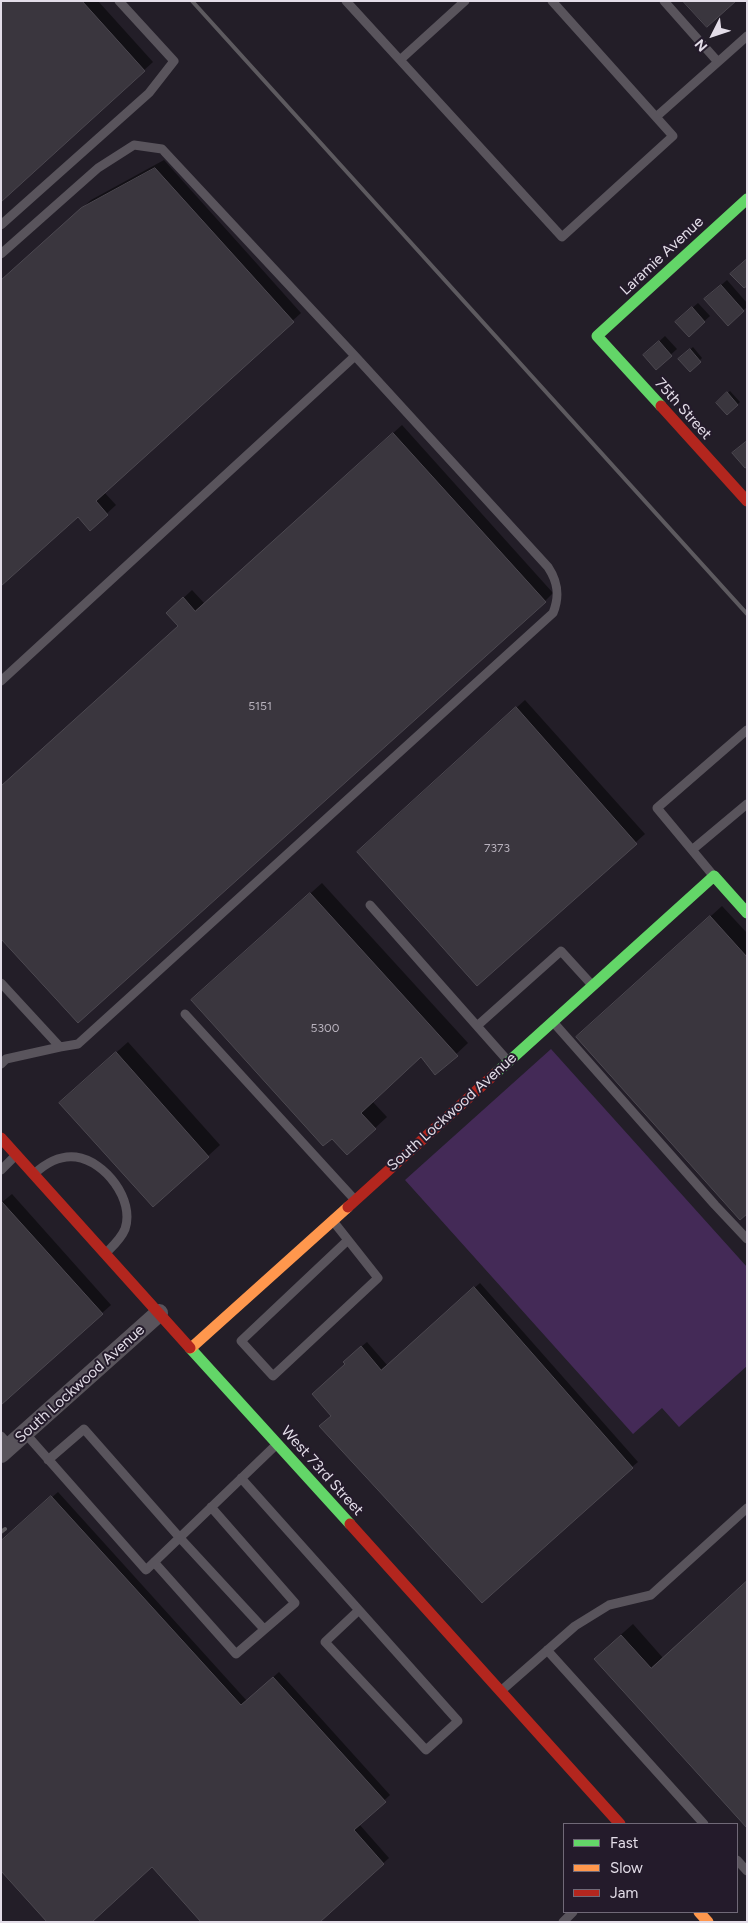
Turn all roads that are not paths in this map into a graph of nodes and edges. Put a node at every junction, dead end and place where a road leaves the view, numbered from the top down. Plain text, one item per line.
1 (119, 1) edge
2 (346, 1) edge
3 (465, 1) edge
4 (552, 1) edge
5 (664, 1) edge
6 (747, 36) edge
7 (400, 60) junction
8 (718, 62) junction
9 (656, 117) junction
10 (747, 199) edge
11 (1, 225) edge
12 (1, 254) edge
13 (597, 336) joint
14 (355, 356) junction
15 (747, 501) edge
16 (1, 681) edge
17 (747, 730) edge
18 (747, 804) edge
19 (692, 850) junction
20 (714, 876) junction
21 (370, 905) dead end
22 (747, 913) edge
23 (1, 983) edge
24 (592, 986) junction
25 (185, 1014) dead end
26 (552, 1022) junction
27 (477, 1026) junction
28 (60, 1047) junction
29 (3, 1059) edge
30 (508, 1061) junction
31 (1, 1138) edge
32 (16, 1155) junction
33 (1, 1170) edge
34 (34, 1174) junction
35 (355, 1200) junction
36 (332, 1220) junction
37 (747, 1239) edge
38 (348, 1240) junction
39 (106, 1254) junction
40 (159, 1313) junction
41 (191, 1348) junction
42 (24, 1433) junction
43 (277, 1444) junction
44 (4, 1446) edge
45 (48, 1460) junction
46 (241, 1478) junction
47 (212, 1507) junction
48 (747, 1508) edge
49 (180, 1538) junction
50 (154, 1562) junction
51 (359, 1610) junction
52 (264, 1629) junction
53 (547, 1650) junction
54 (501, 1692) junction
55 (619, 1823) edge
56 (703, 1823) edge
57 (738, 1861) edge
58 (747, 1871) edge
59 (572, 1913) edge
60 (562, 1922) edge

1 - 11 lane
2 - 7 lane
3 - 7 lane
4 - 9 lane
5 - 8 lane
6 - 8 lane
7 - 9 lane
8 - 9 lane
10 - 13 street, Laramie Avenue
12 - 14 lane
13 - 15 street, 75th Street
14 - 16 lane
14 - 28 lane
17 - 19 lane
18 - 19 lane
19 - 20 lane
20 - 22 street
20 - 24 street, South Lockwood Avenue
21 - 27 lane
23 - 28 lane
24 - 26 street, South Lockwood Avenue
24 - 27 lane
25 - 35 lane
26 - 30 street, South Lockwood Avenue
26 - 37 lane
27 - 30 lane
28 - 29 lane
30 - 35 street, South Lockwood Avenue
31 - 32 street, West 73rd Street
32 - 33 lane
32 - 34 street, West 73rd Street
34 - 39 street, West 73rd Street
34 - 39 lane
35 - 36 street, South Lockwood Avenue
36 - 38 lane
36 - 41 street, South Lockwood Avenue
38 - 38 lane
39 - 40 street, West 73rd Street
40 - 41 street, West 73rd Street
40 - 42 street, South Lockwood Avenue
41 - 43 street, West 73rd Street
42 - 44 street, South Lockwood Avenue
42 - 45 lane
43 - 46 lane
43 - 54 street, West 73rd Street
45 - 49 lane
45 - 50 lane
46 - 47 lane
46 - 51 lane
47 - 49 lane
47 - 52 lane
48 - 53 lane
49 - 50 lane
49 - 52 lane
50 - 52 lane
51 - 51 lane
53 - 54 lane
53 - 56 lane
54 - 55 street, West 73rd Street
57 - 58 lane
59 - 60 lane

